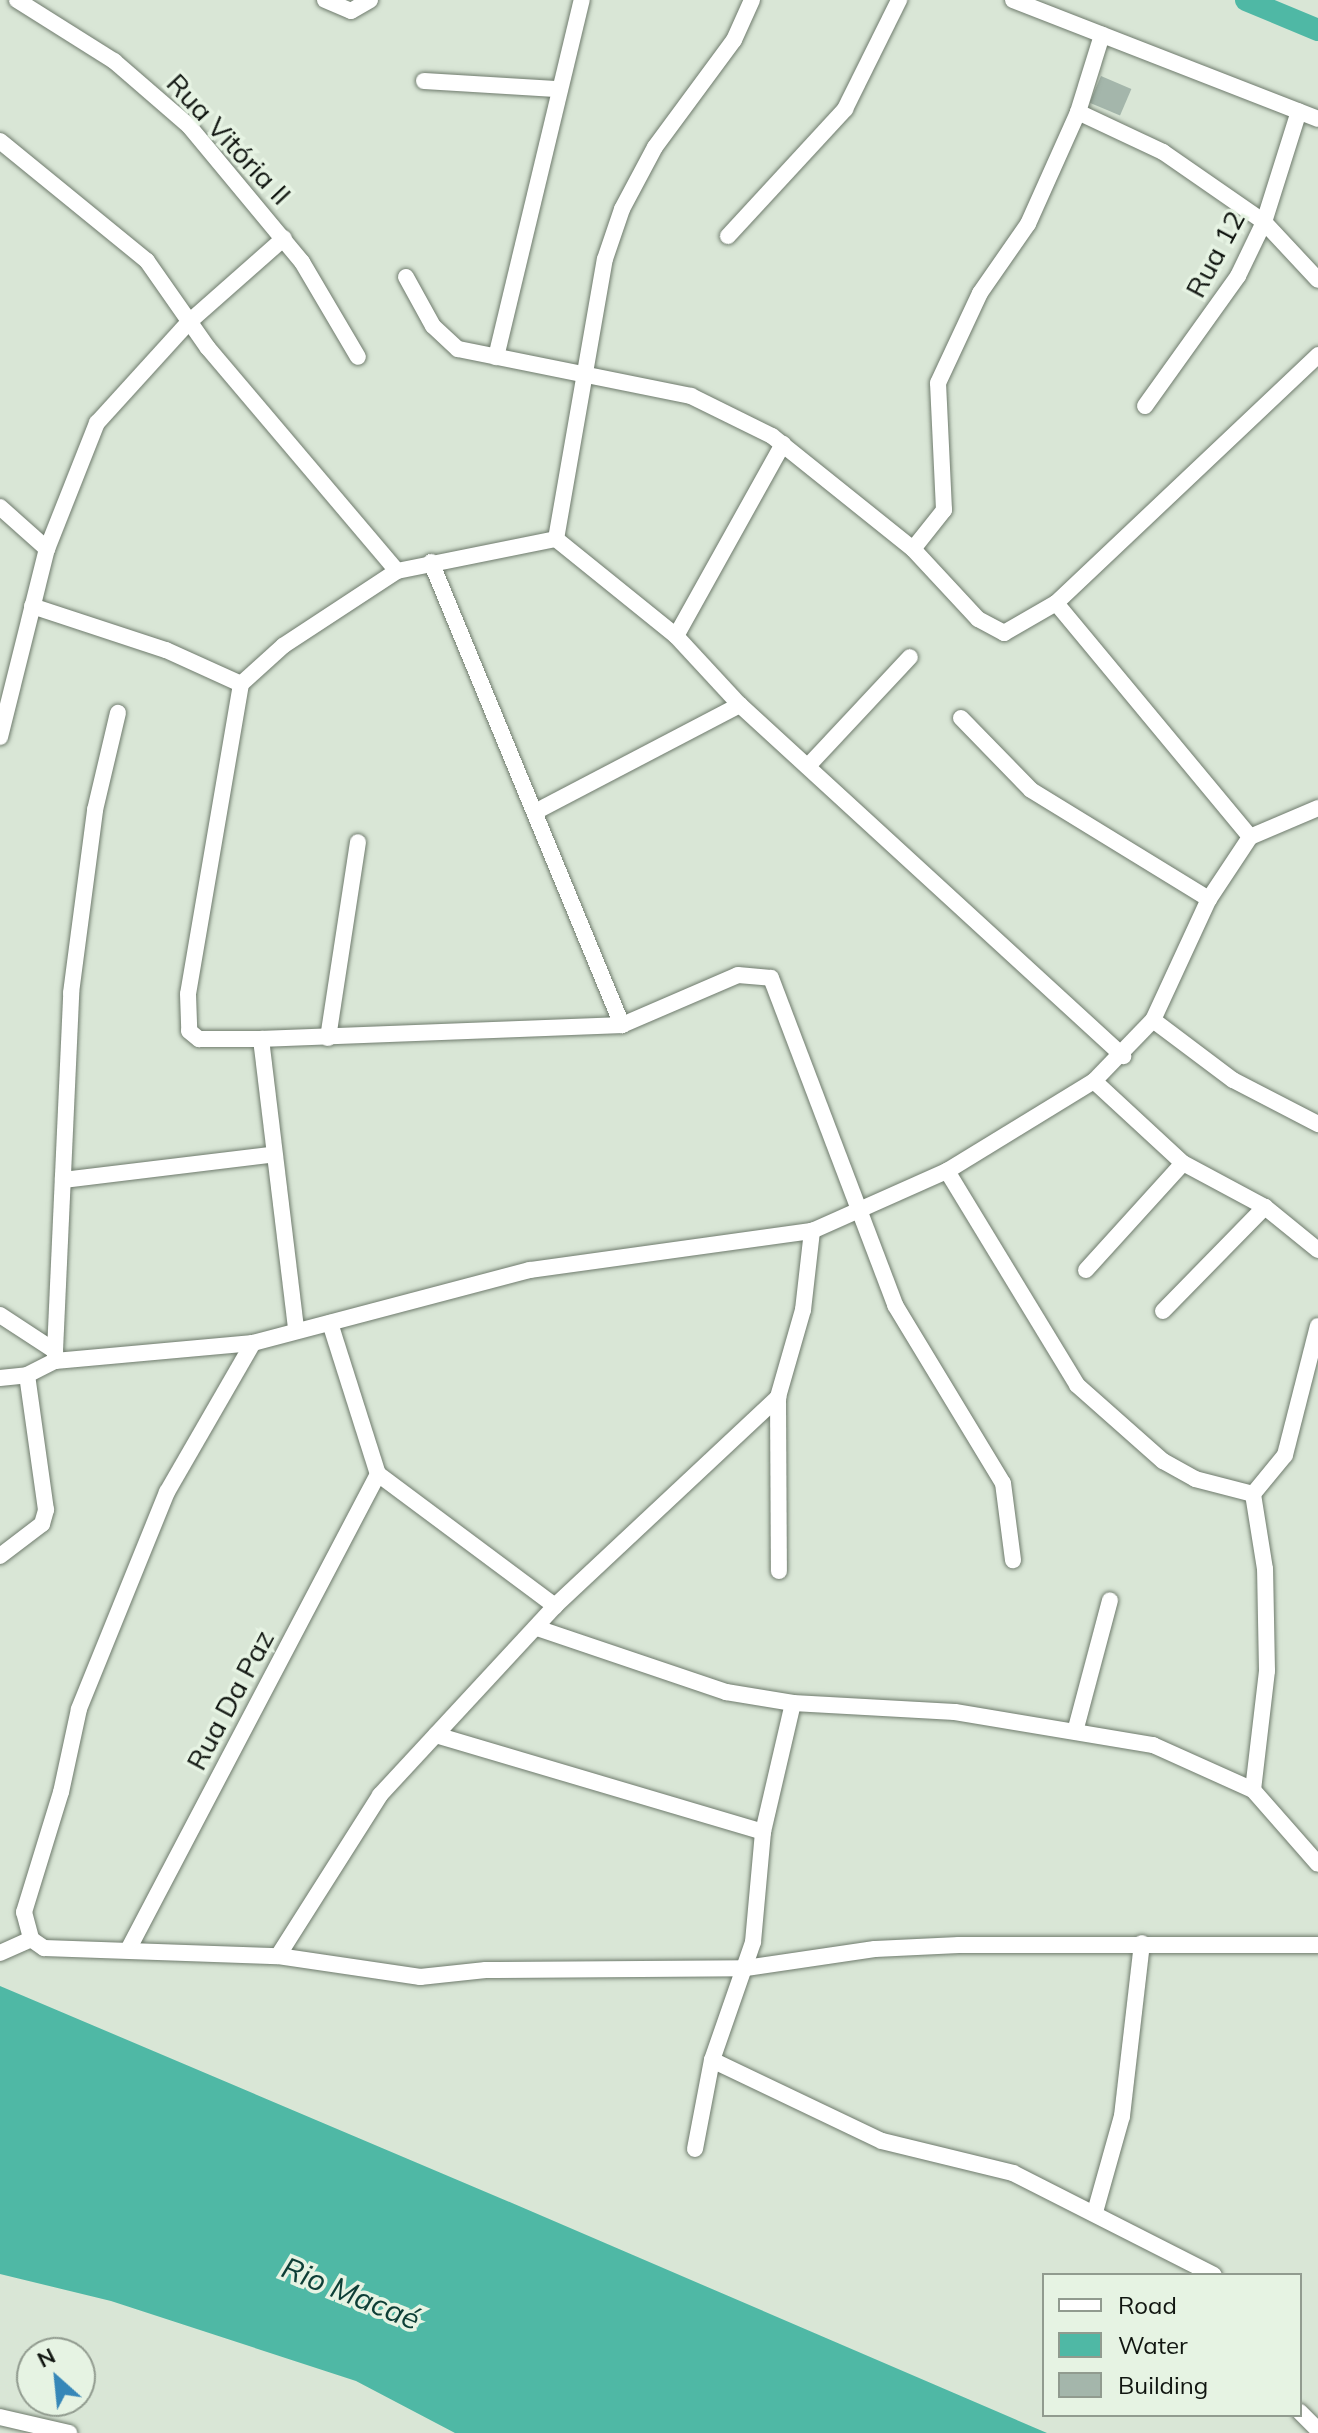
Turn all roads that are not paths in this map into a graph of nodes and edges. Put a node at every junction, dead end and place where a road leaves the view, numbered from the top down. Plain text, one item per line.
1 (17, 0) edge
2 (325, 0) edge
3 (370, 0) edge
4 (582, 0) edge
5 (752, 0) edge
6 (899, 0) edge
7 (1013, 0) edge
8 (1102, 35) junction
9 (424, 81) dead end
10 (556, 89) junction
11 (1299, 111) junction
12 (1078, 112) junction
13 (1318, 119) edge
14 (0, 141) edge
15 (1264, 222) junction
16 (728, 236) dead end
17 (284, 238) junction
18 (406, 277) dead end
19 (1318, 280) edge
20 (188, 323) junction
21 (1318, 355) edge
22 (358, 357) dead end
23 (496, 357) junction
24 (587, 374) junction
25 (1145, 406) dead end
26 (783, 444) junction
27 (0, 507) edge
28 (556, 539) junction
29 (47, 549) junction
30 (913, 549) junction
31 (431, 562) junction
32 (397, 571) junction
33 (1056, 603) junction
34 (32, 606) junction
35 (676, 636) junction
36 (910, 657) dead end
37 (241, 684) junction
38 (740, 705) junction
39 (118, 713) dead end
40 (961, 718) dead end
41 (0, 737) edge
42 (808, 766) junction
43 (1318, 808) edge
44 (537, 811) junction
45 (1250, 837) junction
46 (358, 842) dead end
47 (1209, 899) junction
48 (1153, 1020) junction
49 (622, 1025) junction
50 (328, 1038) junction
51 (261, 1039) junction
52 (1123, 1056) junction
53 (1094, 1081) junction
54 (1318, 1124) edge
55 (271, 1155) junction
56 (1183, 1163) junction
57 (947, 1171) junction
58 (63, 1180) junction
59 (1265, 1207) junction
60 (864, 1209) junction
61 (812, 1231) junction
62 (1318, 1250) edge
63 (1086, 1270) dead end
64 (1163, 1311) dead end
65 (0, 1315) edge
66 (330, 1323) junction
67 (1318, 1326) edge
68 (296, 1330) junction
69 (253, 1343) junction
70 (55, 1356) junction
71 (27, 1375) junction
72 (0, 1378) edge
73 (778, 1397) junction
74 (378, 1474) junction
75 (1253, 1494) junction
76 (0, 1556) edge
77 (1013, 1560) dead end
78 (779, 1571) dead end
79 (1110, 1600) dead end
80 (555, 1606) junction
81 (537, 1628) junction
82 (793, 1703) junction
83 (1076, 1728) junction
84 (436, 1735) junction
85 (1253, 1790) junction
86 (763, 1832) junction
87 (1318, 1864) edge
88 (31, 1939) junction
89 (1142, 1943) junction
90 (1318, 1945) edge
91 (128, 1950) junction
92 (0, 1953) edge
93 (278, 1956) junction
94 (746, 1968) junction
95 (712, 2060) junction
96 (695, 2149) dead end
97 (1095, 2212) junction
98 (1210, 2273) edge
99 (1302, 2414) edge
100 (0, 2417) edge
101 (22, 2427) edge
102 (1317, 2428) edge
103 (69, 2433) edge

1 - 17 street, Rua Vitória II
2 - 3 street
4 - 10 street
5 - 24 street
6 - 16 street
7 - 8 street
8 - 11 street
8 - 12 street
9 - 10 street
10 - 23 street
11 - 13 street
11 - 15 street, Rua 12
12 - 15 street
12 - 30 street
14 - 20 street
15 - 19 street
15 - 25 street, Rua 12
17 - 20 street
17 - 22 street, Rua Vitória II
18 - 23 street
20 - 29 street
20 - 32 street
21 - 33 street
23 - 24 street
24 - 26 street
24 - 28 street
26 - 30 street
26 - 35 street
27 - 29 street
28 - 31 street
28 - 35 street
29 - 34 street
30 - 33 street
31 - 32 street
31 - 44 street
32 - 37 street
33 - 45 street
34 - 37 street
34 - 41 street
35 - 38 street
36 - 42 street
37 - 51 street
38 - 42 street
38 - 44 street
39 - 58 street
40 - 47 street
42 - 52 street
43 - 45 street
44 - 49 street
45 - 47 street
46 - 50 street
47 - 48 street
48 - 52 street
48 - 54 street
49 - 50 street
49 - 60 street
50 - 51 street
51 - 55 street
52 - 53 street
53 - 56 street
53 - 57 street
55 - 58 street
55 - 68 street
56 - 59 street
56 - 63 street
57 - 60 street
57 - 75 street
58 - 70 street
59 - 62 street
59 - 64 street
60 - 61 street
60 - 77 street
61 - 66 street
61 - 73 street
65 - 70 street
66 - 68 street
66 - 74 street
67 - 75 street
68 - 69 street
69 - 70 street
69 - 88 street
70 - 71 street
71 - 72 street
71 - 76 street
73 - 78 street
73 - 80 street
74 - 80 street
74 - 91 street, Rua Da Paz
75 - 85 street
79 - 83 street
80 - 81 street
81 - 82 street
81 - 84 street
82 - 83 street
82 - 86 street
83 - 85 street
84 - 86 street
84 - 93 street
85 - 87 street
86 - 94 street
88 - 91 street
88 - 92 street
89 - 90 street
89 - 94 street
89 - 97 street
91 - 93 street
93 - 94 street
94 - 95 street
95 - 96 street
95 - 97 street
97 - 98 street
99 - 102 street
100 - 101 street
101 - 103 street

